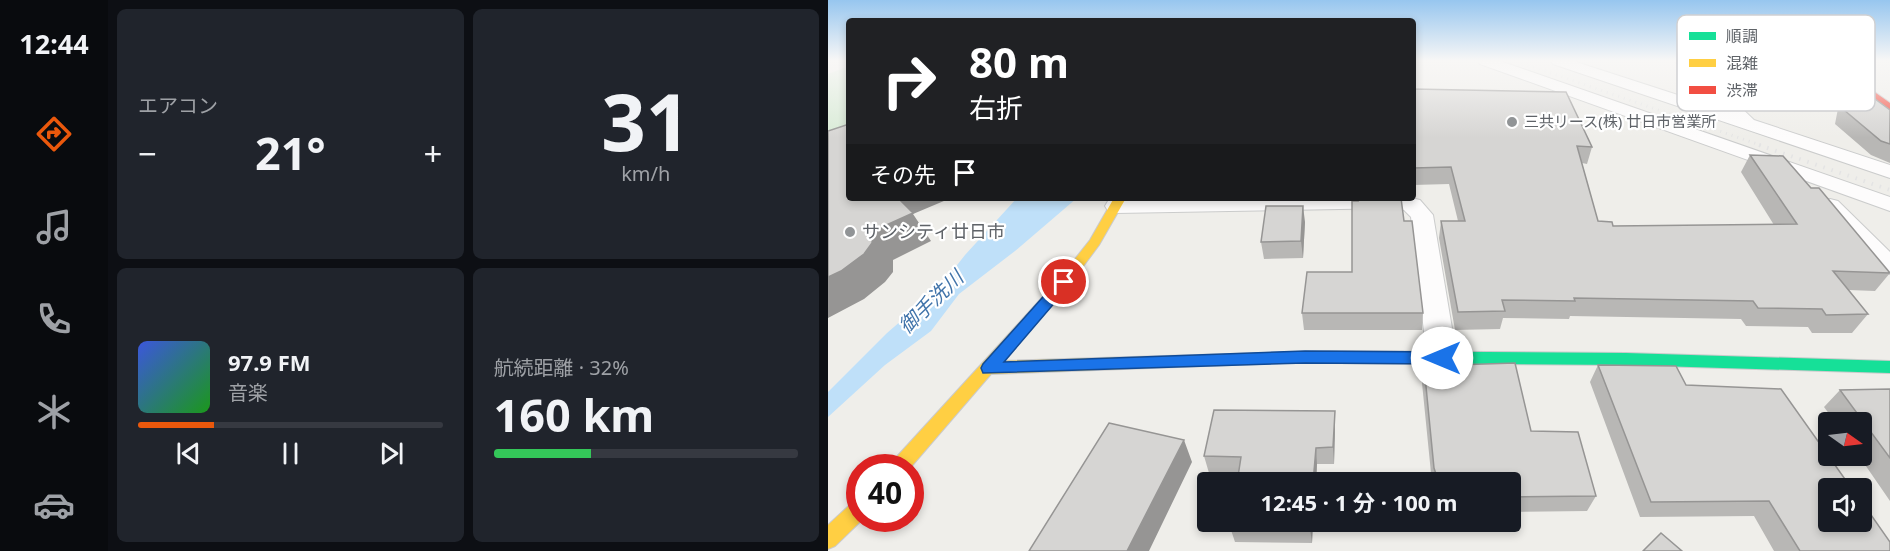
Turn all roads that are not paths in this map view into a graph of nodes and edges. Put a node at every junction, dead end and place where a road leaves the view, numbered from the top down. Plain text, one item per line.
1 (1559, 87) edge
2 (1636, 87) edge
3 (1875, 96) edge
4 (1677, 101) edge
5 (1890, 107) edge
6 (1706, 111) edge
7 (1735, 111) edge
8 (1750, 126) junction
9 (1793, 170) junction
10 (1890, 172) edge
11 (1118, 202) edge
12 (1890, 204) edge
13 (1890, 266) edge
14 (1442, 358) junction
15 (1890, 367) edge
16 (989, 368) junction
17 (911, 454) edge
18 (846, 522) edge
19 (828, 539) edge

1 - 9 street
2 - 4 street
3 - 5 street
6 - 8 street
7 - 8 street
8 - 9 street
8 - 10 street
9 - 12 street
9 - 13 street
11 - 14 street
11 - 16 street
14 - 15 street
14 - 16 street
16 - 17 street
18 - 19 street

